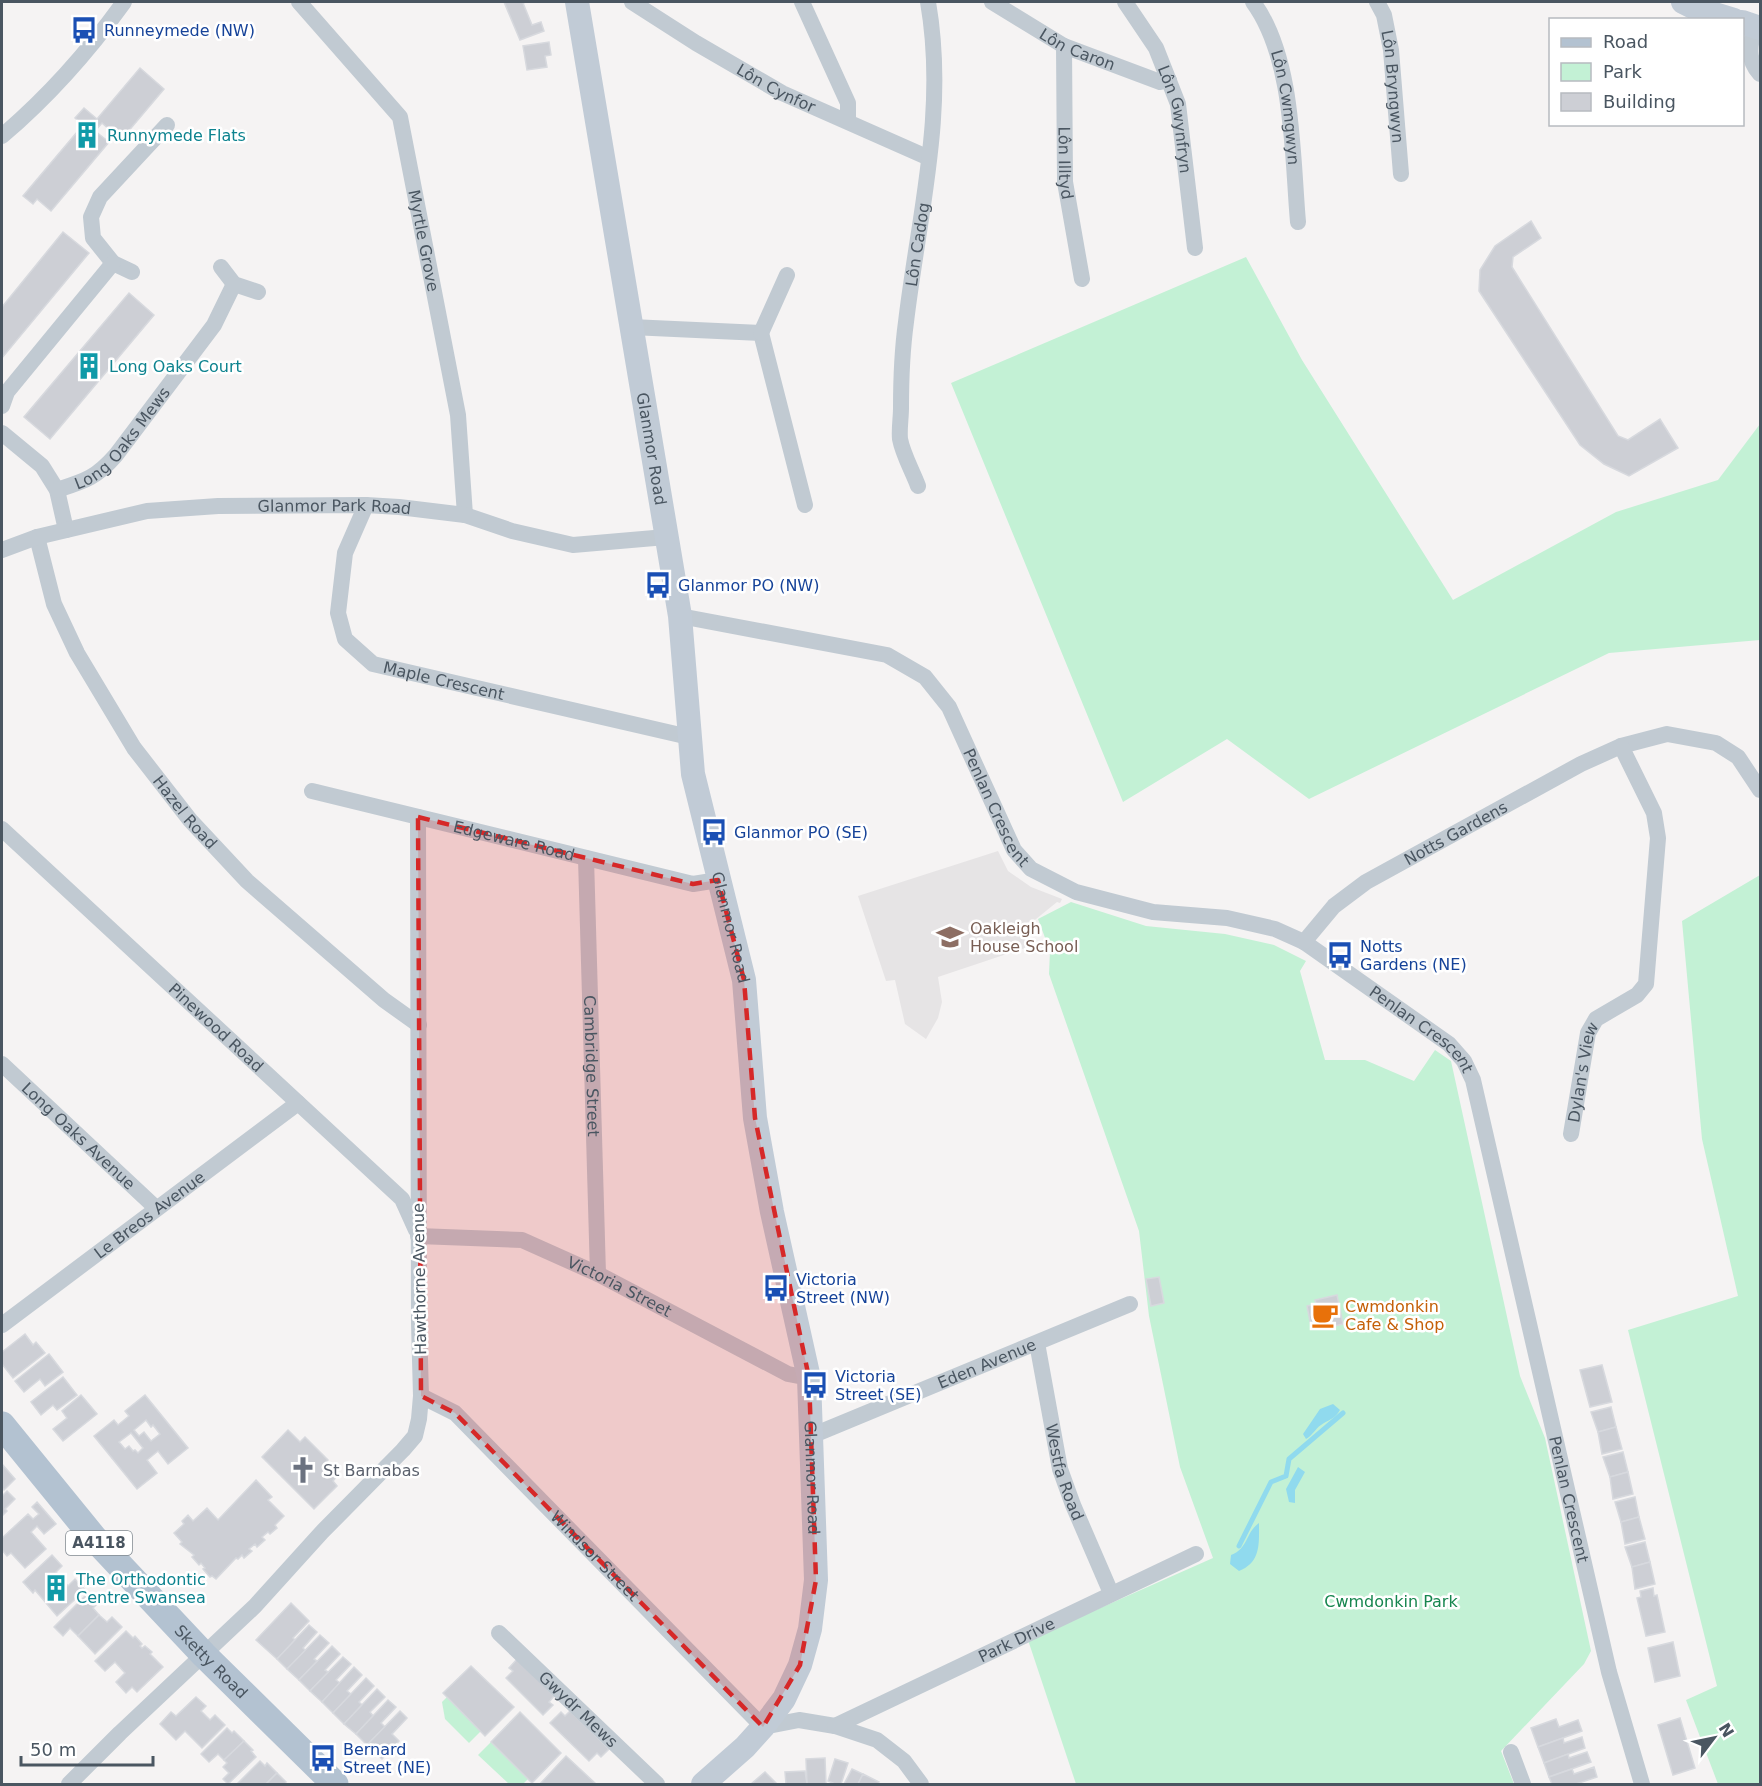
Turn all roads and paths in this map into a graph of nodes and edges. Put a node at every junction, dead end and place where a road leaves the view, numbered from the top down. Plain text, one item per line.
1 (124, 2) edge
2 (299, 2) edge
3 (578, 2) edge
4 (632, 2) edge
5 (802, 2) edge
6 (928, 2) edge
7 (992, 2) edge
8 (1125, 2) edge
9 (1253, 2) edge
10 (1377, 2) edge
11 (1683, 2) edge
12 (1728, 18) edge
13 (1748, 24) edge
14 (1064, 46) junction
15 (1761, 74) edge
16 (1168, 80) junction
17 (848, 122) junction
18 (167, 125) dead end
19 (2, 136) edge
20 (928, 158) junction
21 (1401, 174) dead end
22 (1298, 222) dead end
23 (1195, 249) dead end
24 (113, 263) junction
25 (221, 267) dead end
26 (132, 272) dead end
27 (787, 275) dead end
28 (1082, 279) dead end
29 (234, 284) junction
30 (258, 292) dead end
31 (631, 327) junction
32 (761, 333) junction
33 (2, 406) edge
34 (2, 433) edge
35 (918, 486) dead end
36 (57, 490) junction
37 (366, 505) junction
38 (805, 505) dead end
39 (465, 515) junction
40 (66, 530) junction
41 (38, 537) junction
42 (666, 537) junction
43 (2, 550) edge
44 (680, 616) junction
45 (689, 737) junction
46 (1621, 746) junction
47 (1761, 790) edge
48 (312, 791) dead end
49 (418, 817) junction
50 (2, 829) edge
51 (586, 858) junction
52 (718, 880) junction
53 (1304, 942) junction
54 (419, 1025) junction
55 (2, 1064) edge
56 (298, 1103) junction
57 (1571, 1134) dead end
58 (156, 1208) junction
59 (418, 1236) junction
60 (598, 1275) junction
61 (1130, 1304) dead end
62 (2, 1325) edge
63 (1037, 1343) junction
64 (808, 1378) junction
65 (421, 1396) junction
66 (2, 1425) edge
67 (811, 1436) junction
68 (1196, 1554) dead end
69 (1111, 1593) junction
70 (499, 1633) dead end
71 (204, 1655) junction
72 (835, 1726) junction
73 (763, 1727) junction
74 (1511, 1752) dead end
75 (325, 1781) edge
76 (69, 1785) edge
77 (657, 1785) edge
78 (703, 1785) edge
79 (921, 1785) edge
80 (1523, 1785) edge
81 (1642, 1785) edge

1 - 19 street
2 - 39 street, Myrtle Grove
3 - 31 street, Glanmor Road
4 - 17 street, Lôn Cynfor
5 - 17 street
6 - 20 street, Lôn Cadog
7 - 14 street, Lôn Caron
8 - 16 street, Lôn Gwynfryn
9 - 22 street, Lôn Cwmgwyn
10 - 21 street, Lôn Bryngwyn
11 - 12 street
13 - 15 street
14 - 16 street, Lôn Caron
14 - 28 street, Lôn Illtyd
16 - 23 street, Lôn Gwynfryn
17 - 20 street, Lôn Cynfor
18 - 24 street
20 - 35 street, Lôn Cadog
24 - 26 street
24 - 33 street
25 - 29 street
27 - 32 street
29 - 30 street
29 - 36 street, Long Oaks Mews
31 - 32 street
31 - 42 street, Glanmor Road
32 - 38 street
34 - 36 street
36 - 40 street
37 - 39 street, Glanmor Park Road
37 - 40 street, Glanmor Park Road
37 - 45 street, Maple Crescent
39 - 42 street, Glanmor Park Road
40 - 41 street, Glanmor Park Road
41 - 43 street, Glanmor Park Road
41 - 54 street, Hazel Road
42 - 44 street, Glanmor Road
44 - 45 street, Glanmor Road
44 - 53 street, Penlan Crescent
45 - 52 street, Glanmor Road
46 - 47 street, Notts Gardens
46 - 53 street, Notts Gardens
46 - 57 street, Dylan's View
48 - 49 street, Edgeware Road
49 - 51 street, Edgeware Road
49 - 54 street, Hawthorne Avenue
50 - 56 street, Pinewood Road
51 - 52 street, Edgeware Road
51 - 60 street, Cambridge Street
52 - 64 street, Glanmor Road
53 - 81 street, Penlan Crescent
54 - 59 street, Hawthorne Avenue
55 - 58 street, Long Oaks Avenue
56 - 58 street, Le Breos Avenue
56 - 59 street, Pinewood Road
58 - 62 street, Le Breos Avenue
59 - 60 street, Victoria Street
59 - 65 street, Hawthorne Avenue
60 - 64 street, Victoria Street
61 - 63 street, Eden Avenue
63 - 67 street, Eden Avenue
63 - 69 street, Westfa Road
64 - 67 street, Glanmor Road
65 - 71 street, Hawthorne Avenue
65 - 73 street, Windsor Street
66 - 71 main road, Sketty Road / A4118
67 - 73 street, Glanmor Road
68 - 69 street, Park Drive
69 - 72 street, Park Drive
70 - 77 street, Gwydr Mews
71 - 75 main road, Sketty Road / A4118
71 - 76 street, Hawthorne Avenue
72 - 73 street
72 - 79 street
73 - 78 street, Glanmor Road
74 - 80 street

